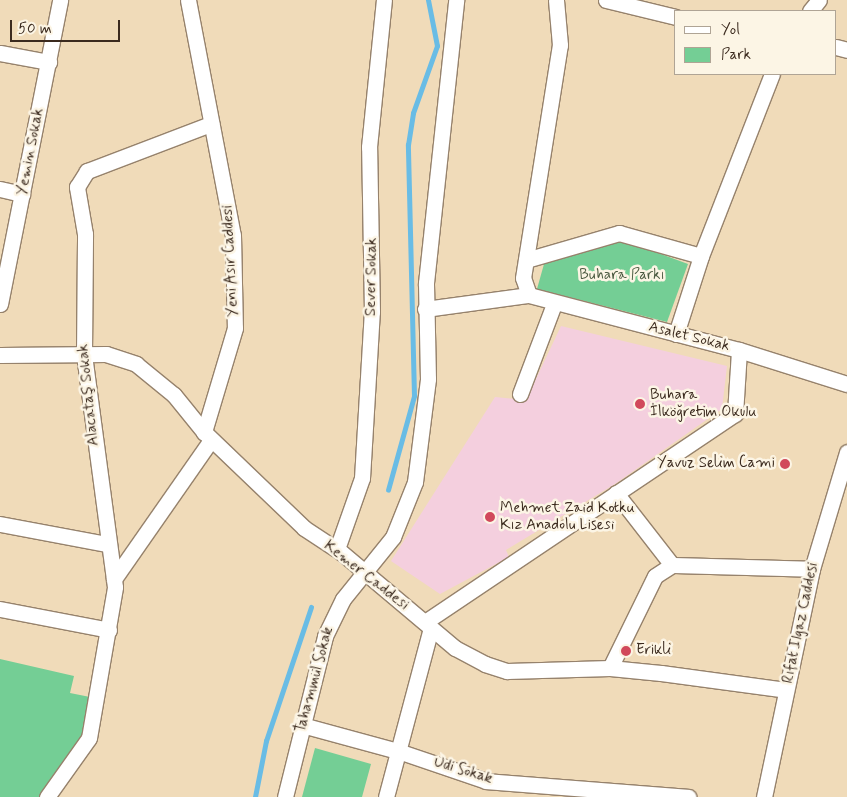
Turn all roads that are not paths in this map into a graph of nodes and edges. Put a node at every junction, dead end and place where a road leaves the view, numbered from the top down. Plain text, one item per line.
1 (60, 0) edge
2 (188, 0) edge
3 (384, 0) edge
4 (456, 0) edge
5 (556, 0) edge
6 (606, 0) edge
7 (819, 0) edge
8 (811, 10) edge
9 (674, 17) edge
10 (0, 52) edge
11 (50, 62) junction
12 (772, 75) edge
13 (211, 124) junction
14 (0, 189) edge
15 (22, 194) junction
16 (701, 256) junction
17 (526, 260) junction
18 (4, 267) edge
19 (529, 295) junction
20 (0, 304) edge
21 (554, 304) junction
22 (425, 309) junction
23 (676, 334) junction
24 (739, 350) junction
25 (0, 354) edge
26 (84, 354) junction
27 (847, 384) edge
28 (520, 394) dead end
29 (208, 436) junction
30 (847, 452) edge
31 (616, 493) junction
32 (0, 524) edge
33 (107, 544) junction
34 (337, 550) junction
35 (672, 565) junction
36 (812, 569) junction
37 (366, 572) junction
38 (114, 579) junction
39 (0, 609) edge
40 (428, 625) junction
41 (109, 630) junction
42 (610, 668) junction
43 (786, 690) junction
44 (302, 725) junction
45 (398, 751) junction
46 (47, 797) edge
47 (285, 797) edge
48 (386, 797) edge
49 (688, 797) edge
50 (764, 797) edge

1 - 11 street, Yemin Sokak
2 - 13 street, Yeni Asır Caddesi
3 - 34 street, Sever Sokak
4 - 22 street, Tahammül Sokak
5 - 17 street
6 - 9 street
7 - 8 street
10 - 11 street
11 - 15 street, Yemin Sokak
12 - 16 street
13 - 26 street, Alacataş Sokak
13 - 29 street, Yeni Asır Caddesi
14 - 15 street
15 - 18 street, Yemin Sokak
16 - 17 street
16 - 23 street
17 - 19 street
18 - 20 street, Yemin Sokak
19 - 21 street, Asalet Sokak
19 - 22 street
21 - 23 street, Asalet Sokak
21 - 28 street
22 - 37 street, Tahammül Sokak
23 - 24 street, Asalet Sokak
24 - 27 street, Asalet Sokak
24 - 31 street
25 - 26 street, Kemer Caddesi
26 - 29 street, Kemer Caddesi
26 - 33 street, Alacataş Sokak
29 - 34 street, Kemer Caddesi
29 - 38 street, Yeni Asır Caddesi
30 - 36 street, Rıfat Ilgaz Caddesi
31 - 35 street
31 - 40 street
32 - 33 street
33 - 38 street, Alacataş Sokak
34 - 37 street, Kemer Caddesi
35 - 36 street
35 - 42 street
36 - 43 street, Rıfat Ilgaz Caddesi
37 - 40 street, Kemer Caddesi
37 - 44 street, Tahammül Sokak
38 - 41 street, Alacataş Sokak
39 - 41 street
40 - 42 street, Kemer Caddesi
40 - 45 street
41 - 46 street, Alacataş Sokak
42 - 43 street, Kemer Caddesi
43 - 50 street, Rıfat Ilgaz Caddesi
44 - 45 street, Udi Sokak
44 - 47 street, Tahammül Sokak
45 - 48 street
45 - 49 street, Udi Sokak

